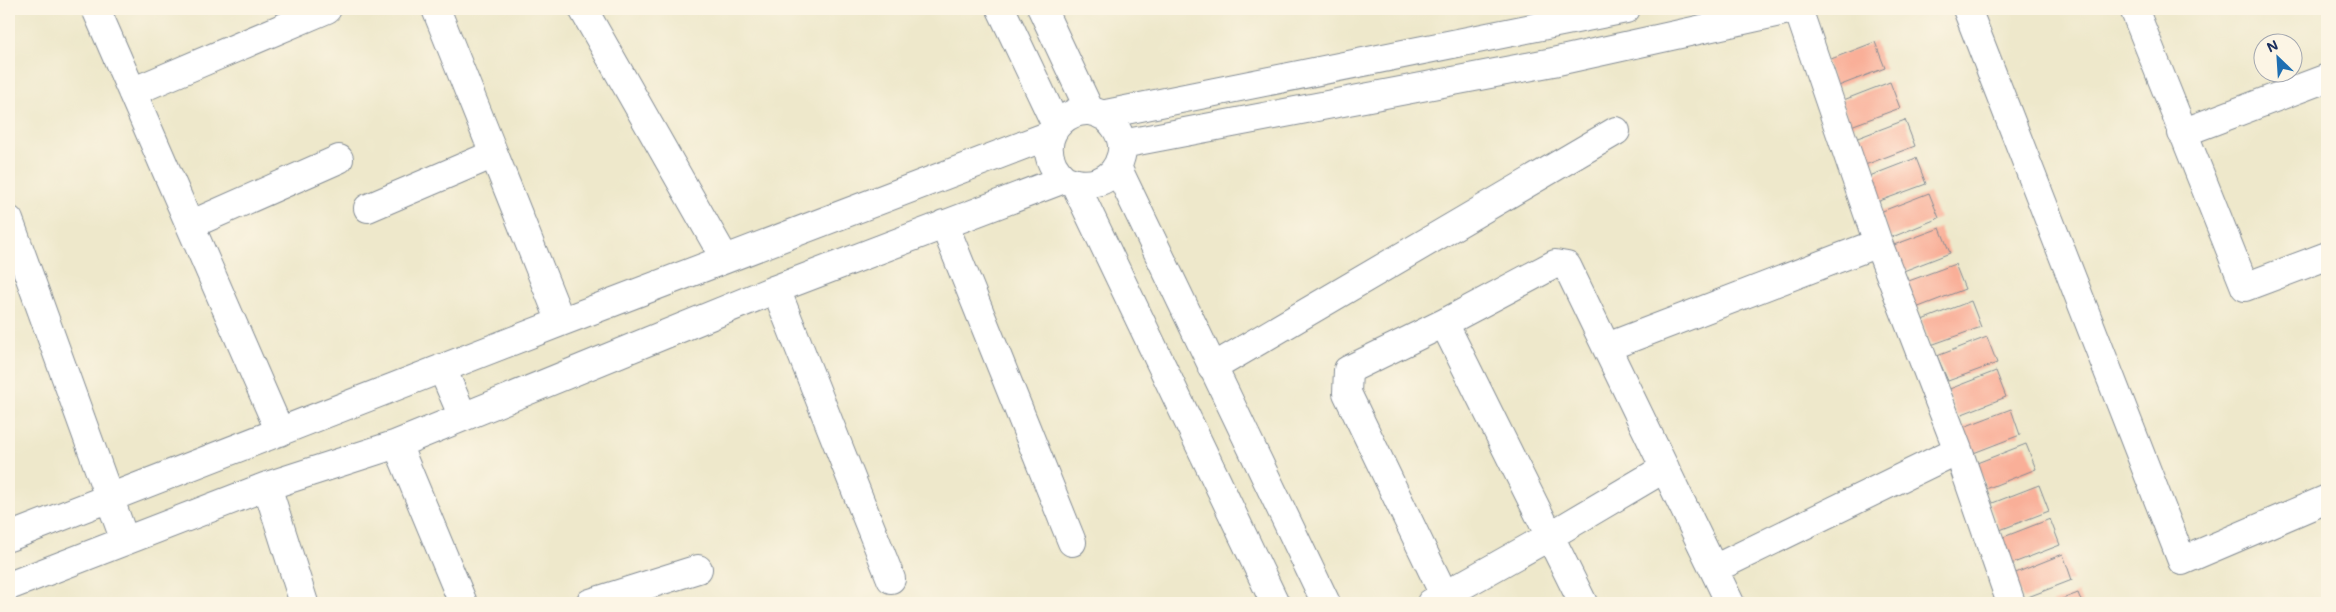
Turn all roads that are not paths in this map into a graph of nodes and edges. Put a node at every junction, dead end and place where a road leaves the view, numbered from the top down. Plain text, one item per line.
1 (96, 9) edge
2 (327, 9) edge
3 (436, 9) edge
4 (583, 9) edge
5 (1001, 9) edge
6 (1042, 9) edge
7 (1626, 9) edge
8 (1793, 9) edge
9 (1798, 9) edge
10 (1967, 9) edge
11 (2134, 9) edge
12 (2327, 78) edge
13 (132, 92) junction
14 (1096, 113) junction
15 (1053, 130) junction
16 (1616, 130) dead end
17 (2182, 133) junction
18 (494, 154) junction
19 (1120, 155) junction
20 (339, 160) dead end
21 (1069, 181) junction
22 (368, 208) dead end
23 (9, 220) edge
24 (944, 224) junction
25 (190, 225) junction
26 (1878, 243) junction
27 (2327, 256) edge
28 (725, 259) junction
29 (776, 289) junction
30 (561, 322) junction
31 (1444, 323) junction
32 (1607, 347) junction
33 (442, 368) junction
34 (1212, 368) junction
35 (463, 417) junction
36 (280, 432) junction
37 (397, 444) junction
38 (1958, 450) junction
39 (1665, 468) junction
40 (267, 486) junction
41 (109, 499) junction
42 (2327, 499) edge
43 (1550, 536) junction
44 (9, 537) edge
45 (125, 541) junction
46 (1072, 542) dead end
47 (698, 569) dead end
48 (1714, 569) junction
49 (891, 579) dead end
50 (9, 586) edge
51 (1441, 601) edge
52 (2004, 601) edge
53 (304, 603) edge
54 (463, 603) edge
55 (590, 603) edge
56 (1275, 603) edge
57 (1326, 603) edge
58 (1583, 603) edge
59 (1730, 603) edge

1 - 13 street
2 - 13 street
3 - 18 street
4 - 28 street
5 - 15 street
6 - 14 street
7 - 14 street
8 - 19 street
9 - 26 street
10 - 42 street
11 - 17 street
12 - 17 street
13 - 25 street
14 - 15 street
14 - 19 street
15 - 21 street
15 - 28 street
16 - 34 street
17 - 27 street
18 - 22 street
18 - 30 street
19 - 21 street
19 - 34 street
20 - 25 street
21 - 24 street
21 - 56 street
23 - 41 street
24 - 29 street
24 - 46 street
25 - 36 street
26 - 32 street
26 - 38 street
28 - 30 street
29 - 35 street
29 - 49 street
30 - 33 street
31 - 32 street
31 - 43 street
31 - 51 street
32 - 39 street
33 - 35 street
33 - 36 street
34 - 57 street
35 - 37 street
36 - 41 street
37 - 40 street
37 - 54 street
38 - 48 street
38 - 52 street
39 - 43 street
39 - 48 street
40 - 45 street
40 - 53 street
41 - 44 street
41 - 45 street
43 - 51 street
43 - 58 street
45 - 50 street
47 - 55 street
48 - 59 street

